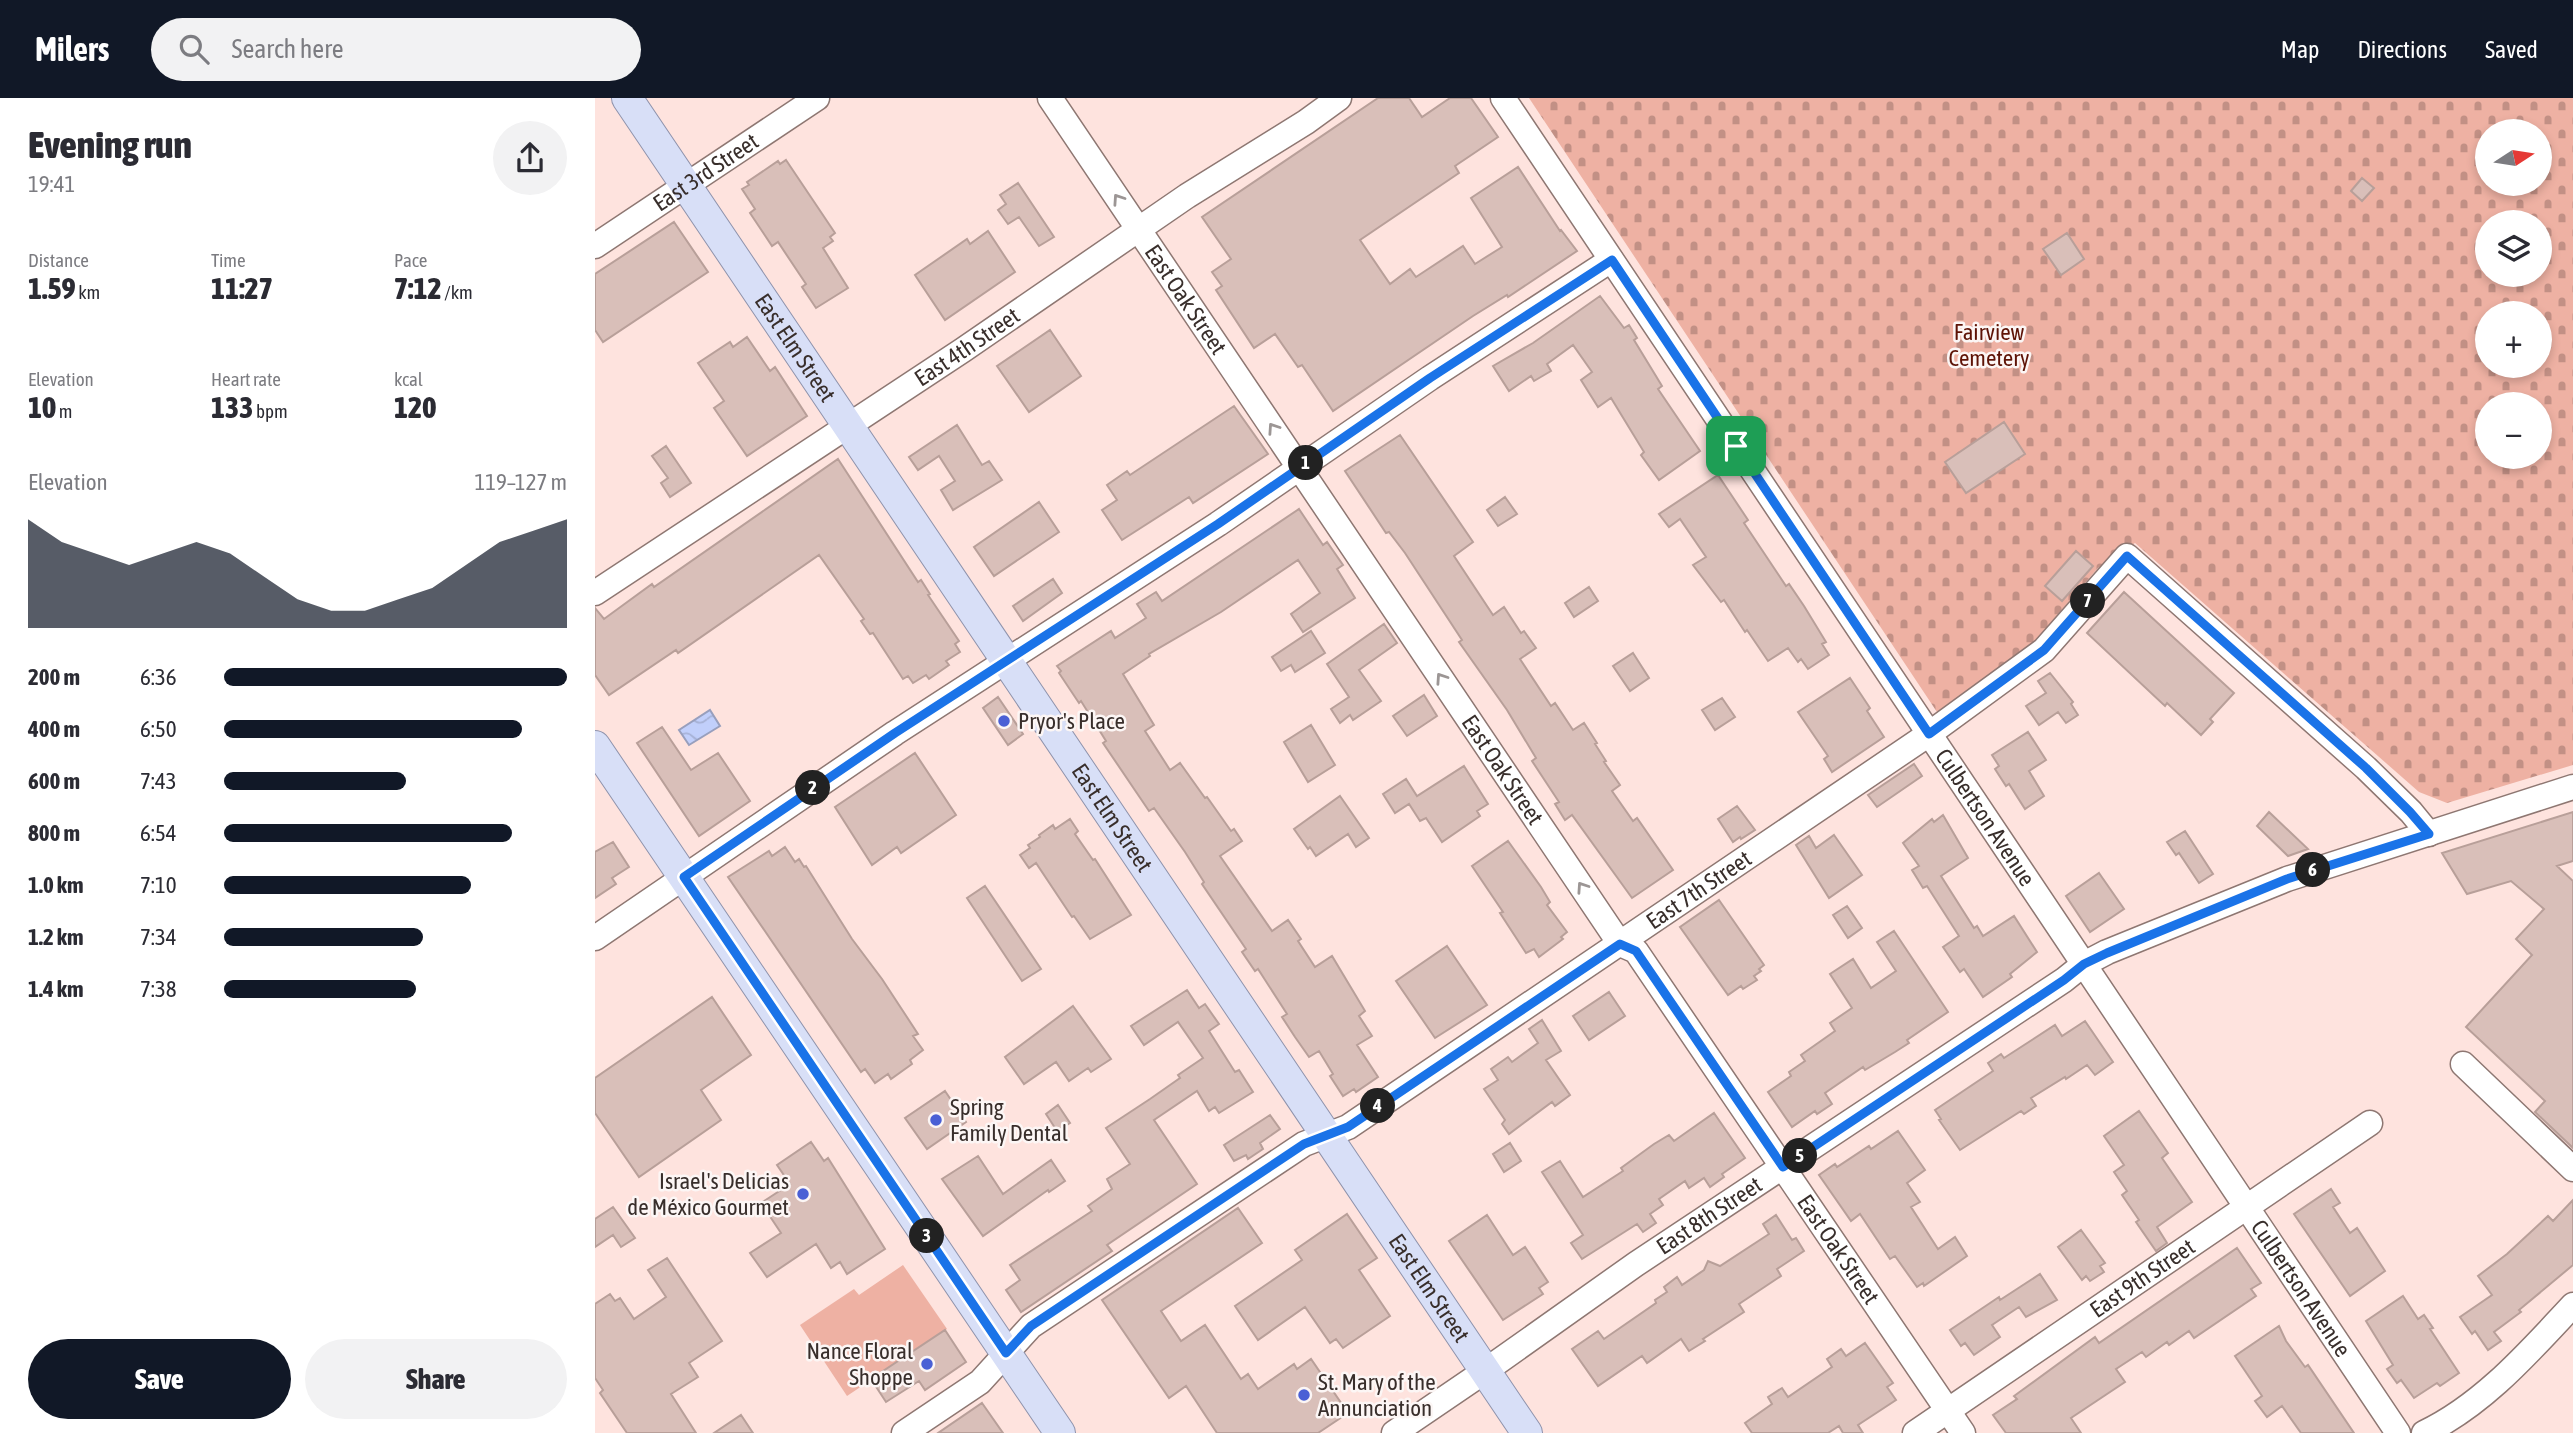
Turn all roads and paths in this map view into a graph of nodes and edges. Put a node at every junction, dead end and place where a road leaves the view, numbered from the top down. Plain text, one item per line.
1 (627, 98) edge
2 (817, 98) edge
3 (1051, 98) edge
4 (1339, 98) edge
5 (1503, 98) edge
6 (686, 186) junction
7 (1139, 230) junction
8 (595, 246) edge
9 (1612, 260) junction
10 (848, 426) junction
11 (1299, 468) junction
12 (595, 593) edge
13 (1007, 662) junction
14 (1929, 734) junction
15 (595, 746) edge
16 (2573, 787) edge
17 (2429, 834) junction
18 (684, 877) junction
19 (595, 938) edge
20 (1620, 944) junction
21 (2084, 964) junction
22 (2463, 1063) dead end
23 (2370, 1123) dead end
24 (1315, 1140) junction
25 (1783, 1167) junction
26 (2573, 1169) edge
27 (2247, 1208) junction
28 (2573, 1305) edge
29 (1006, 1353) junction
30 (1485, 1371) junction
31 (1947, 1410) junction
32 (2457, 1427) edge
33 (904, 1433) edge
34 (1060, 1433) edge
35 (1394, 1433) edge
36 (1527, 1433) edge
37 (1915, 1433) edge
38 (1963, 1433) edge
39 (2398, 1433) edge
40 (2424, 1433) edge

1 - 6 main road, East Elm Street
2 - 6 street, East 3rd Street
7 -> 3 street, East Oak Street
4 - 7 street, East 4th Street
5 - 9 street, Culbertson Avenue
6 - 8 street, East 3rd Street
6 - 10 main road, East Elm Street
7 - 10 street, East 4th Street
11 -> 7 street, East Oak Street
9 - 11 street
9 - 14 street, Culbertson Avenue
10 - 12 street, East 4th Street
10 - 13 main road, East Elm Street
11 - 13 street
20 -> 11 street, East Oak Street
13 - 18 street
13 - 24 main road, East Elm Street
14 - 17 street, East 7th Street
14 - 20 street, East 7th Street
14 - 21 street, Culbertson Avenue
15 - 18 main road
16 - 17 street, East 8th Street
17 - 21 street, East 8th Street
18 - 19 street
18 - 29 main road
20 - 24 street, East 7th Street
20 - 25 street, East Oak Street
21 - 25 street, East 8th Street
21 - 27 street, Culbertson Avenue
22 - 26 street
23 - 27 street, East 9th Street
24 - 29 street, East 7th Street
24 - 30 main road, East Elm Street
25 - 30 street, East 8th Street
25 - 31 street, East Oak Street
27 - 31 street, East 9th Street
27 - 39 street, Culbertson Avenue
28 - 32 street
29 - 33 street, East 7th Street
29 - 34 main road
30 - 35 street, East 8th Street
30 - 36 main road, East Elm Street
31 - 37 street, East 9th Street
31 - 38 street, East Oak Street
32 - 40 street

